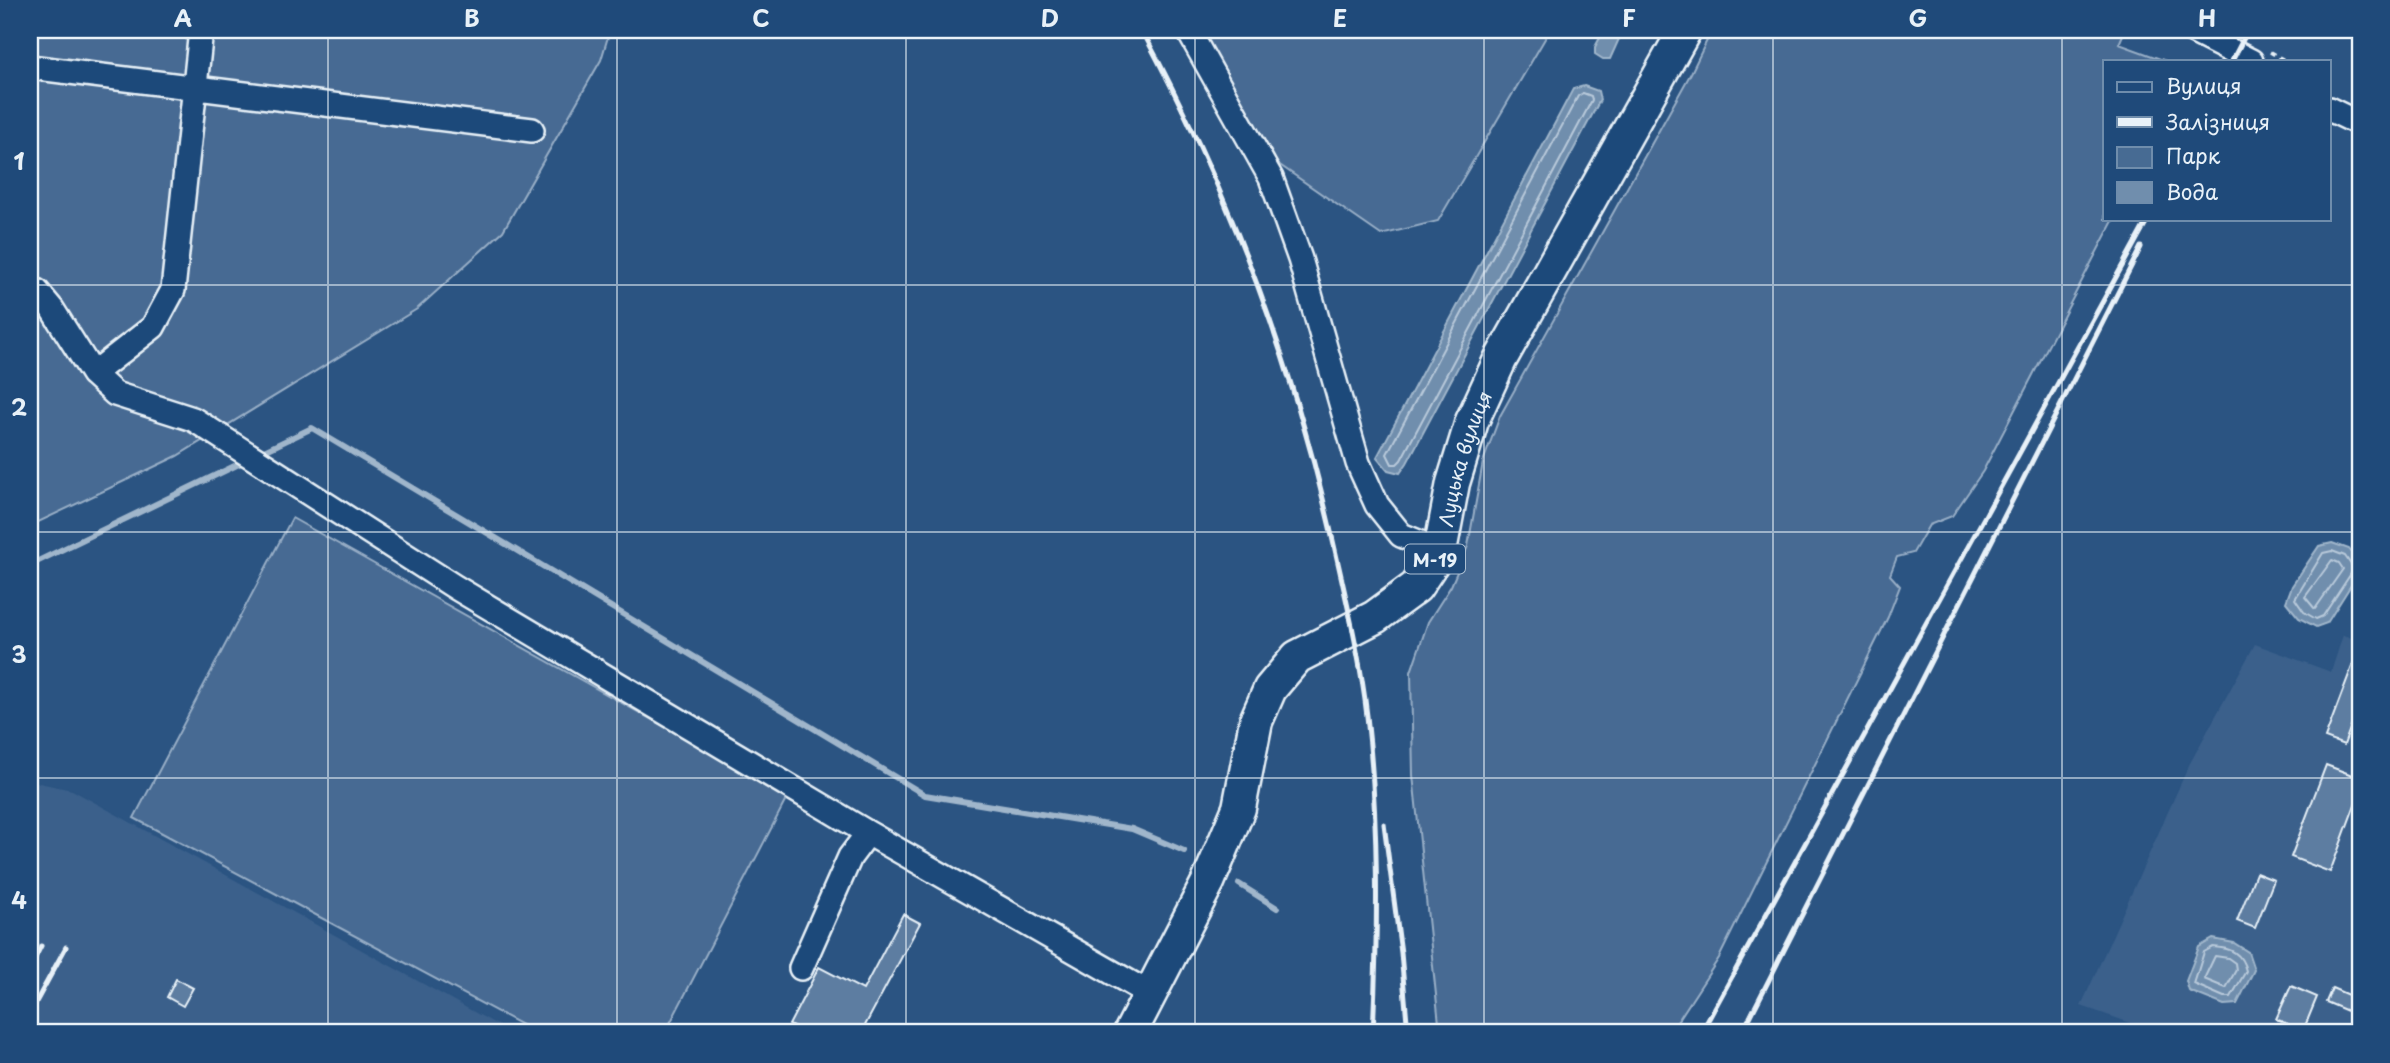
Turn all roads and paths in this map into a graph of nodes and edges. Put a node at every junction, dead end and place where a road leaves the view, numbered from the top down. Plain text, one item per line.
1 (201, 30) edge
2 (1188, 30) edge
3 (1685, 30) edge
4 (2190, 30) edge
5 (2249, 60) edge
6 (30, 67) edge
7 (195, 86) junction
8 (2330, 109) edge
9 (2360, 124) edge
10 (532, 130) dead end
11 (30, 288) edge
12 (93, 374) junction
13 (1440, 551) junction
14 (868, 833) junction
15 (801, 968) dead end
16 (1150, 994) junction
17 (1130, 1033) edge

1 - 7 street
2 - 13 street
3 - 13 highway, Луцька вулиця / М-19
4 - 5 street
6 - 7 street
7 - 10 street
7 - 12 street
8 - 9 street
11 - 12 street
12 - 14 street
13 - 16 highway, Луцька вулиця / М-19
14 - 15 street
14 - 16 street
16 - 17 highway, Луцька вулиця / М-19

